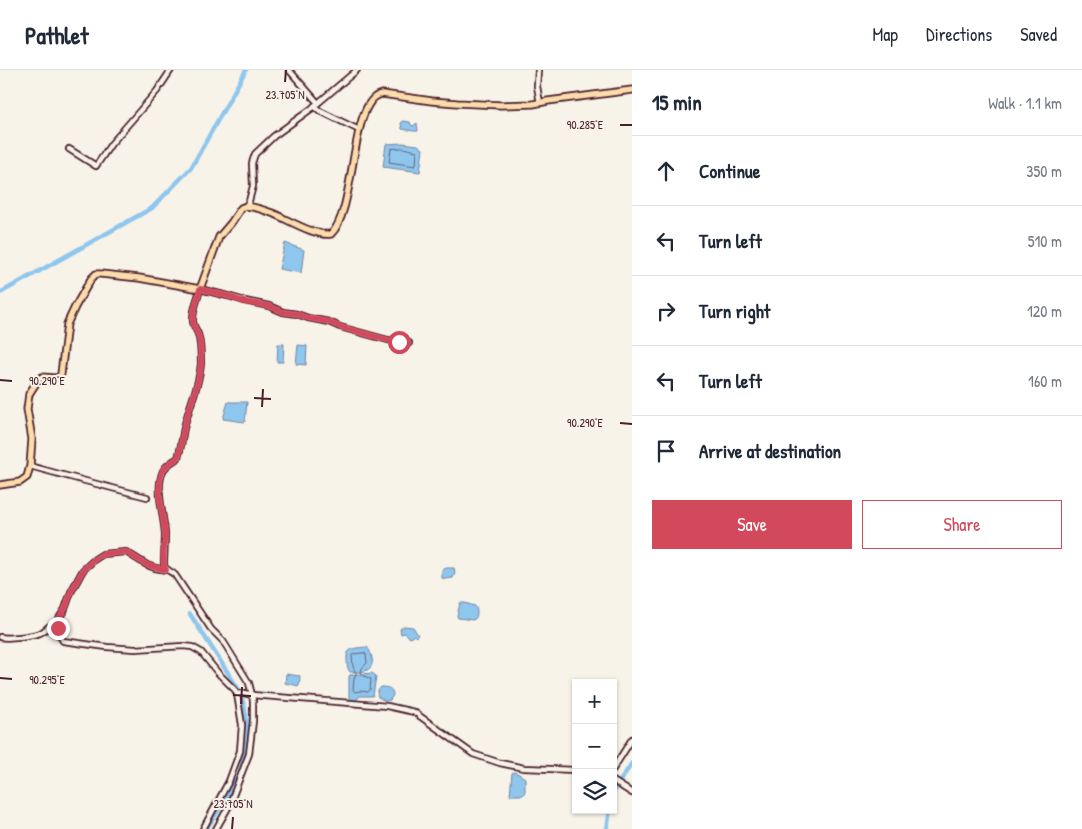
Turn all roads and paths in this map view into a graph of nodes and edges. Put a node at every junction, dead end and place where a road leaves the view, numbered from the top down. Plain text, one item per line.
1 (170, 70) edge
2 (289, 70) edge
3 (357, 70) edge
4 (538, 70) edge
5 (632, 90) edge
6 (318, 102) junction
7 (540, 103) junction
8 (314, 106) junction
9 (359, 130) junction
10 (69, 149) dead end
11 (246, 206) junction
12 (200, 289) junction
13 (409, 343) dead end
14 (30, 466) junction
15 (0, 485) edge
16 (147, 497) dead end
17 (166, 570) junction
18 (54, 626) junction
19 (0, 637) edge
20 (240, 693) junction
21 (252, 695) junction
22 (632, 738) edge
23 (617, 762) edge
24 (572, 770) edge
25 (617, 784) edge
26 (632, 794) edge
27 (203, 829) edge
28 (216, 829) edge

1 - 10 street
2 - 6 street
3 - 6 street
4 - 7 street
5 - 7 main road
6 - 8 street
7 - 9 main road
8 - 9 street
8 - 11 street
9 - 11 main road
11 - 12 main road
12 - 13 street
12 - 14 main road
12 - 17 street
14 - 15 main road
14 - 16 street
17 - 18 street
17 - 21 street
18 - 19 street
18 - 20 street
20 - 21 street
20 - 27 street
21 - 24 street
21 - 28 street
22 - 23 street
25 - 26 street

